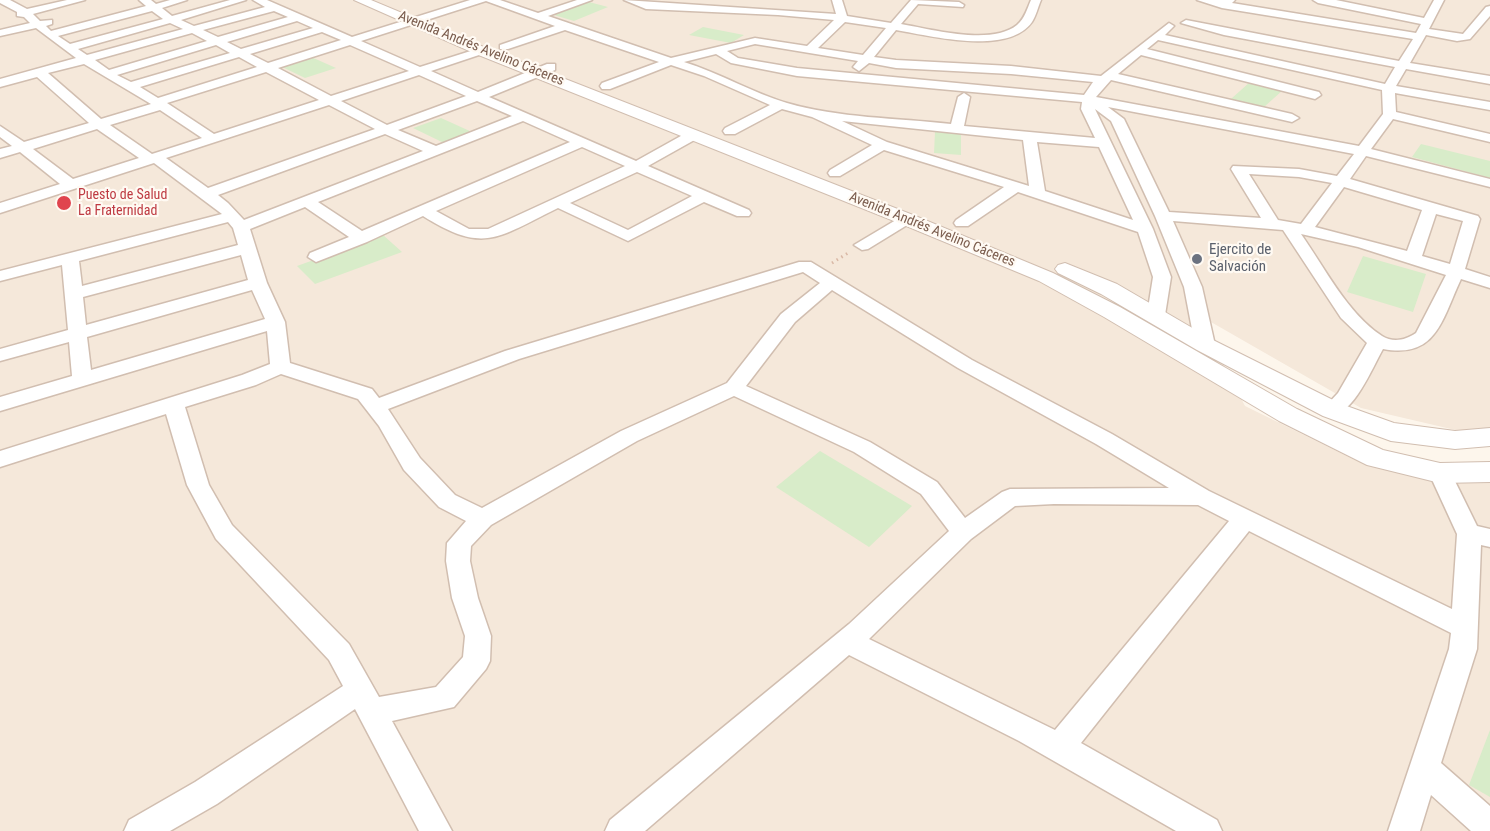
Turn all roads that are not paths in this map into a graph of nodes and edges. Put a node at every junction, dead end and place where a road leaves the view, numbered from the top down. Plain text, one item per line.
1 (22, 0) edge
2 (80, 0) edge
3 (144, 0) edge
4 (182, 0) edge
5 (242, 0) edge
6 (258, 0) edge
7 (360, 0) edge
8 (392, 0) edge
9 (481, 0) edge
10 (490, 0) edge
11 (560, 0) edge
12 (587, 0) edge
13 (629, 0) edge
14 (837, 0) edge
15 (916, 0) edge
16 (1036, 0) edge
17 (1202, 0) edge
18 (1319, 0) edge
19 (1439, 0) edge
20 (1226, 2) edge
21 (4, 3) edge
22 (573, 4) junction
23 (680, 4) edge
24 (959, 5) dead end
25 (756, 6) edge
26 (156, 7) junction
27 (275, 7) junction
28 (1490, 9) edge
29 (26, 13) junction
30 (536, 16) junction
31 (9, 17) dead end
32 (299, 17) junction
33 (421, 18) junction
34 (843, 18) junction
35 (1302, 18) junction
36 (59, 19) dead end
37 (170, 19) junction
38 (1186, 23) dead end
39 (38, 24) junction
40 (565, 26) junction
41 (894, 26) junction
42 (1169, 26) dead end
43 (324, 28) junction
44 (194, 30) junction
45 (1423, 30) junction
46 (0, 33) edge
47 (49, 35) junction
48 (1233, 35) junction
49 (1158, 37) junction
50 (352, 40) junction
51 (217, 41) junction
52 (504, 47) junction
53 (69, 48) junction
54 (717, 50) junction
55 (808, 50) junction
56 (1216, 50) junction
57 (481, 51) junction
58 (1140, 51) junction
59 (240, 53) junction
60 (866, 59) junction
61 (86, 60) junction
62 (669, 62) junction
63 (741, 62) junction
64 (1403, 64) junction
65 (266, 67) junction
66 (544, 70) junction
67 (420, 71) junction
68 (39, 72) junction
69 (107, 74) junction
70 (1335, 75) junction
71 (747, 76) junction
72 (1458, 76) junction
73 (851, 77) junction
74 (1107, 78) junction
75 (725, 79) junction
76 (1490, 80) edge
77 (0, 83) edge
78 (606, 86) junction
79 (128, 87) junction
80 (1388, 88) junction
81 (479, 96) junction
82 (964, 97) junction
83 (1448, 98) junction
84 (332, 100) junction
85 (160, 104) junction
86 (1088, 104) junction
87 (1490, 104) edge
88 (780, 105) junction
89 (1303, 106) junction
90 (817, 114) junction
91 (1390, 114) junction
92 (525, 116) junction
93 (99, 124) junction
94 (957, 127) junction
95 (385, 129) junction
96 (0, 130) edge
97 (730, 131) junction
98 (1276, 134) junction
99 (693, 135) junction
100 (1030, 138) junction
101 (1490, 138) edge
102 (213, 140) junction
103 (582, 142) junction
104 (1105, 143) junction
105 (882, 145) junction
106 (20, 148) junction
107 (435, 151) junction
108 (1362, 151) junction
109 (0, 154) edge
110 (153, 159) junction
111 (638, 166) junction
112 (835, 173) junction
113 (1341, 182) junction
114 (1490, 183) edge
115 (72, 185) junction
116 (1015, 187) junction
117 (206, 194) junction
118 (1038, 194) junction
119 (703, 196) junction
120 (307, 202) junction
121 (559, 203) junction
122 (1431, 207) junction
123 (0, 208) edge
124 (424, 210) junction
125 (742, 213) dead end
126 (1163, 216) junction
127 (906, 219) junction
128 (237, 221) junction
129 (962, 223) junction
130 (1288, 227) junction
131 (1145, 229) junction
132 (361, 239) junction
133 (862, 245) road end
134 (247, 248) junction
135 (316, 257) dead end
136 (70, 258) junction
137 (1412, 260) junction
138 (1456, 273) junction
139 (0, 276) edge
140 (823, 277) junction
141 (258, 283) junction
142 (1490, 283) edge
143 (73, 294) junction
144 (1156, 315) junction
145 (276, 322) junction
146 (78, 333) junction
147 (1377, 342) junction
148 (1205, 345) junction
149 (1177, 350) junction
150 (0, 355) edge
151 (279, 367) junction
152 (82, 379) junction
153 (734, 388) junction
154 (0, 404) edge
155 (174, 405) junction
156 (375, 407) junction
157 (1332, 410) junction
158 (1490, 437) edge
159 (0, 459) edge
160 (1490, 472) edge
161 (1440, 473) junction
162 (1201, 497) junction
163 (483, 519) junction
164 (1245, 519) junction
165 (963, 532) junction
166 (1479, 536) edge
167 (1464, 627) junction
168 (846, 641) junction
169 (365, 701) junction
170 (1059, 748) junction
171 (1424, 768) junction
172 (1490, 827) edge
173 (141, 831) edge
174 (436, 831) edge
175 (621, 831) edge
176 (1206, 831) edge
177 (1404, 831) edge

1 - 21 street
2 - 29 street
3 - 26 street
4 - 26 street
5 - 37 street
6 - 27 street
7 - 33 street, Avenida Andrés Avelino Cáceres
8 - 33 street, Avenida Andrés Avelino Cáceres
9 - 33 street
10 - 30 street
11 - 22 street
12 - 22 street
13 - 23 street
14 - 34 street
15 - 24 street
15 - 41 street
16 - 41 street
17 - 20 street
18 - 35 street
18 - 45 street
19 - 45 street
20 - 35 street
21 - 29 street
22 - 30 street
23 - 25 street
25 - 34 street
26 - 37 street
26 - 47 street
27 - 32 street
27 - 44 street
28 - 45 street
29 - 31 street
29 - 39 street
30 - 40 street
32 - 43 street
32 - 51 street
33 - 50 street
33 - 52 street, Avenida Andrés Avelino Cáceres
33 - 57 street, Avenida Andrés Avelino Cáceres
34 - 41 street
34 - 55 street
35 - 45 street
36 - 39 street
37 - 44 street
37 - 53 street
38 - 48 street
39 - 46 street
39 - 47 street
40 - 52 street
40 - 62 street
41 - 60 street
42 - 49 street
43 - 50 street
43 - 59 street
44 - 51 street
44 - 61 street
45 - 64 street
47 - 53 street
48 - 56 street
48 - 64 street
49 - 56 street
49 - 58 street
50 - 65 street
50 - 67 street
51 - 59 street
51 - 69 street
52 - 66 street, Avenida Andrés Avelino Cáceres
53 - 61 street
54 - 55 street
54 - 62 street
54 - 63 street
55 - 60 street
56 - 70 street
57 - 66 street, Avenida Andrés Avelino Cáceres
57 - 67 street
58 - 74 street
58 - 89 street
59 - 65 street
59 - 79 street
60 - 73 street
60 - 74 street
61 - 68 street
61 - 69 street
62 - 75 street
62 - 78 street
63 - 71 street
63 - 73 street
64 - 72 street
64 - 80 street
65 - 84 street
65 - 85 street
66 - 78 street, Avenida Andrés Avelino Cáceres
66 - 81 street
66 - 99 street, Avenida Andrés Avelino Cáceres
67 - 81 street
67 - 84 street
68 - 77 street
68 - 93 street
69 - 79 street
70 - 80 street
70 - 89 street
71 - 75 street
71 - 82 street
72 - 76 street
72 - 83 street
73 - 86 street
74 - 86 street
74 - 89 street
75 - 88 street
78 - 97 street, Avenida Andrés Avelino Cáceres
79 - 85 street
80 - 83 street
80 - 91 street
81 - 92 street
81 - 95 street
82 - 86 street
82 - 94 street
83 - 87 street
84 - 95 street
84 - 102 street
85 - 93 street
85 - 102 street
86 - 98 street
86 - 104 street
86 - 126 street
88 - 90 street
88 - 97 street
89 - 98 street
90 - 94 street
90 - 105 street
91 - 101 street
91 - 108 street
92 - 103 street
92 - 107 street
93 - 106 street
93 - 110 street
94 - 100 street
95 - 107 street
95 - 117 street
96 - 106 street
97 - 112 street, Avenida Andrés Avelino Cáceres
98 - 108 street
99 - 111 street
99 - 127 street, Avenida Andrés Avelino Cáceres
100 - 104 street
100 - 118 street
102 - 110 street
103 - 111 street
103 - 124 street
104 - 131 street
105 - 112 street
105 - 116 street
106 - 109 street
106 - 115 street
107 - 120 street
108 - 113 street
108 - 114 street
110 - 115 street
110 - 117 street
111 - 119 street
111 - 121 street
112 - 129 street, Avenida Andrés Avelino Cáceres
113 - 122 street
113 - 130 street
113 - 130 street
115 - 123 street
116 - 118 street
116 - 129 street
117 - 128 street
118 - 131 street
119 - 121 street
119 - 125 street
120 - 128 street
120 - 132 street
121 - 124 street
122 - 137 street
122 - 138 street
124 - 132 street
126 - 130 street
126 - 148 street
127 - 133 street
127 - 149 street, Avenida Andrés Avelino Cáceres
128 - 134 street
128 - 136 street
129 - 144 street, Avenida Andrés Avelino Cáceres
130 - 137 street
130 - 147 street
131 - 144 street
132 - 135 street
134 - 141 street
134 - 143 street
136 - 139 street
136 - 143 street
137 - 138 street
138 - 142 street
138 - 147 street
140 - 153 street
140 - 156 street
140 - 162 street
141 - 145 street
141 - 146 street
143 - 146 street
144 - 148 street, Avenida Andrés Avelino Cáceres
144 - 149 street
145 - 151 street
145 - 152 street
146 - 150 street
146 - 152 street
147 - 157 street
148 - 157 street, Avenida Andrés Avelino Cáceres
149 - 161 street, Avenida Andrés Avelino Cáceres
151 - 155 street
151 - 156 street
152 - 154 street
153 - 163 street
153 - 165 street
155 - 159 street
155 - 169 street
156 - 163 street
157 - 158 street, Avenida Andrés Avelino Cáceres
160 - 161 street, Avenida Andrés Avelino Cáceres
161 - 166 street
162 - 164 street
162 - 165 street
163 - 169 street
164 - 167 street
164 - 170 street
165 - 168 street
166 - 167 street
167 - 171 street
168 - 170 street
168 - 175 street
169 - 173 street
169 - 174 street
170 - 176 street
171 - 172 street
171 - 177 street

